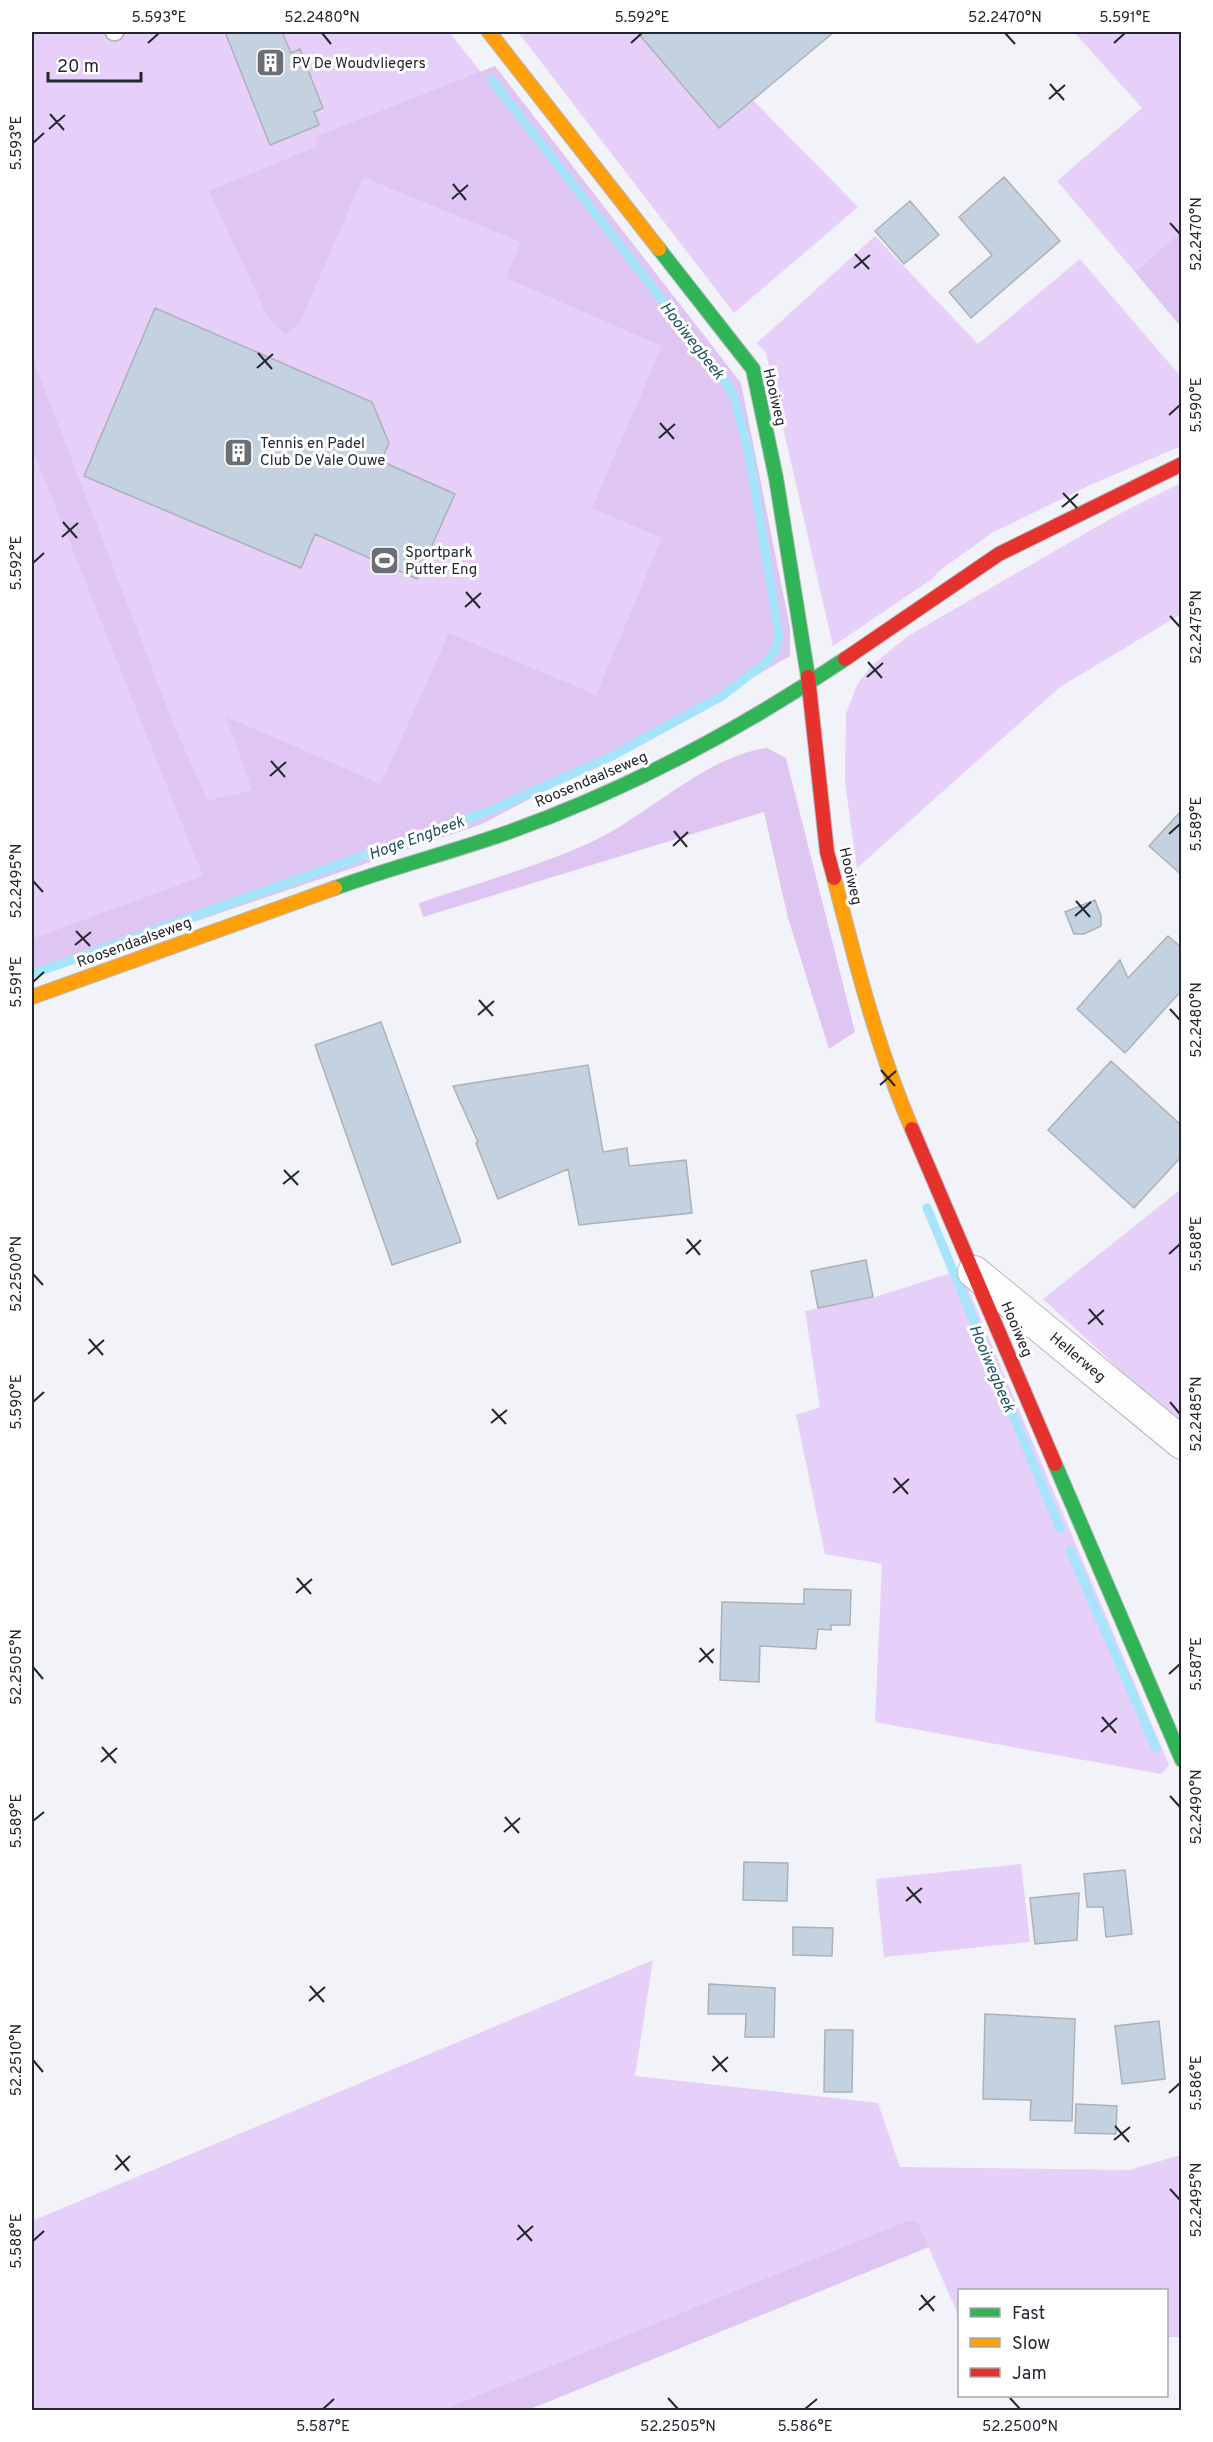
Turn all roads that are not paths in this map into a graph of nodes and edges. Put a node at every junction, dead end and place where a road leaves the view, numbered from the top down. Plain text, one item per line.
1 (489, 32) edge
2 (1182, 464) edge
3 (808, 683) junction
4 (32, 997) edge
5 (974, 1272) junction
6 (1182, 1443) edge
7 (1182, 1760) edge

1 - 3 street, Hooiweg
2 - 3 street, Roosendaalseweg
3 - 4 street, Roosendaalseweg
3 - 5 street, Hooiweg
5 - 6 street, Hellerweg
5 - 7 street, Hooiweg

